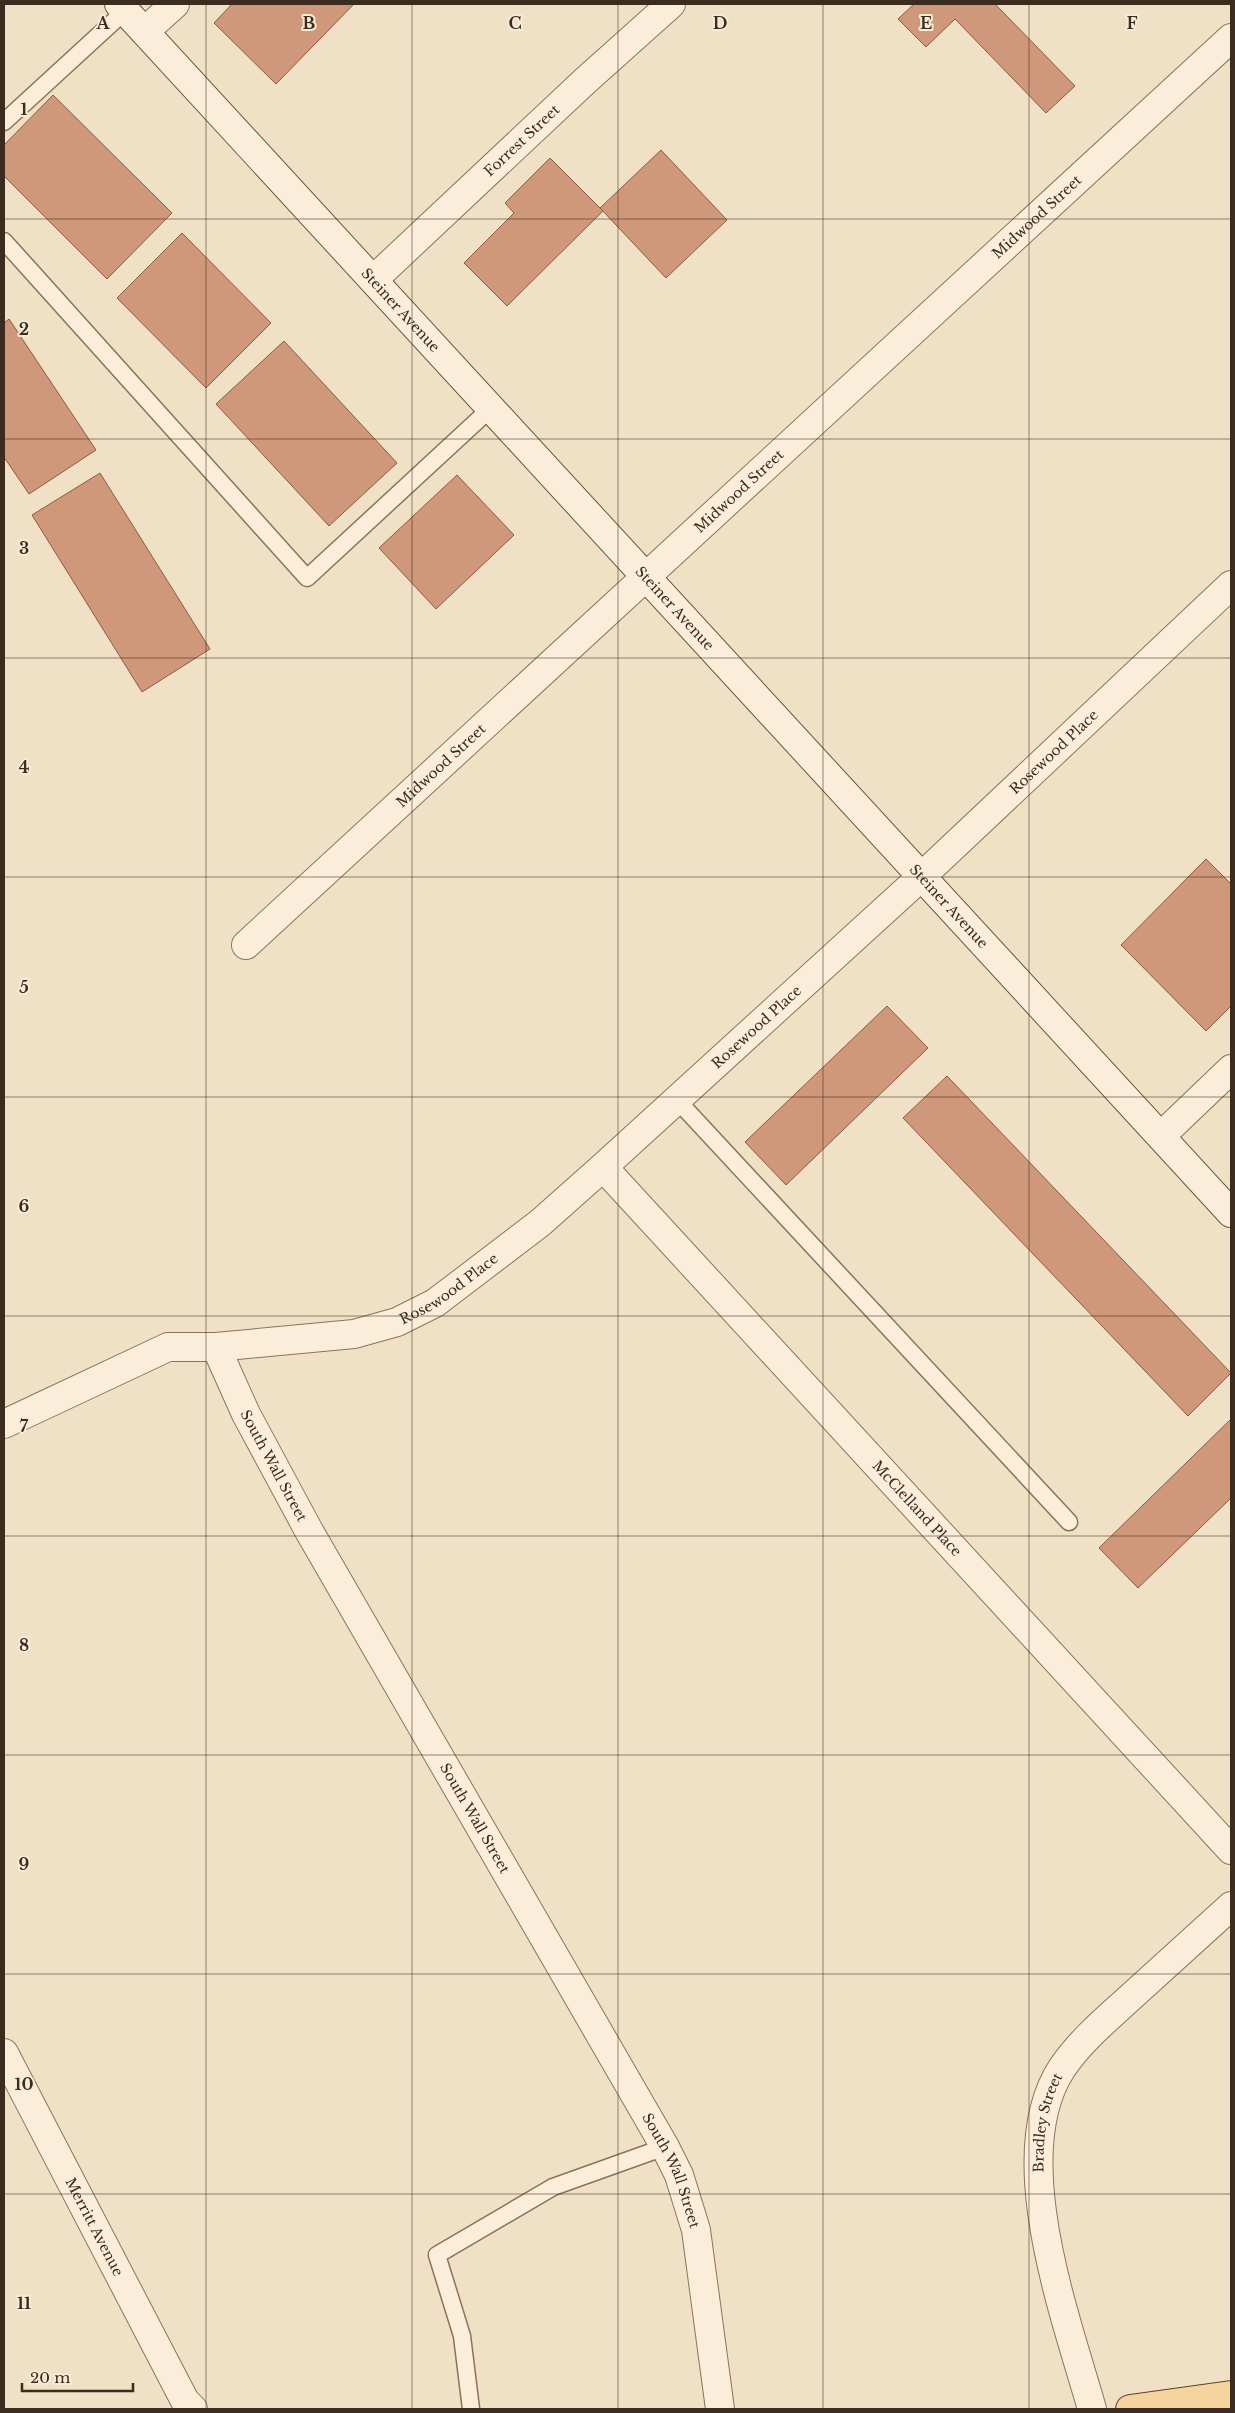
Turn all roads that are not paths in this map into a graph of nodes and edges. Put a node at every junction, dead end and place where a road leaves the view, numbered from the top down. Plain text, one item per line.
1 (175, 4) edge
2 (671, 4) edge
3 (122, 7) edge
4 (145, 31) junction
5 (1231, 38) edge
6 (4, 122) edge
7 (4, 241) edge
8 (372, 280) junction
9 (490, 409) junction
10 (646, 576) junction
11 (1231, 585) edge
12 (921, 877) junction
13 (246, 945) dead end
14 (1231, 1069) edge
15 (677, 1100) junction
16 (1160, 1136) junction
17 (603, 1168) junction
18 (1231, 1213) edge
19 (216, 1346) junction
20 (4, 1424) edge
21 (1069, 1522) dead end
22 (1231, 1850) edge
23 (1231, 1906) edge
24 (4, 2053) edge
25 (665, 2147) junction
26 (1231, 2395) edge
27 (188, 2406) edge
28 (471, 2409) edge
29 (720, 2409) edge
30 (1092, 2409) edge
31 (1130, 2409) edge

1 - 4 street
2 - 8 street, Forrest Street
3 - 4 street, Steiner Avenue
3 - 6 lane
4 - 8 street, Steiner Avenue
5 - 10 street, Midwood Street
7 - 9 lane
8 - 9 street, Steiner Avenue
9 - 10 street, Steiner Avenue
10 - 12 street, Steiner Avenue
10 - 13 street, Midwood Street
11 - 12 street, Rosewood Place
12 - 15 street, Rosewood Place
12 - 16 street, Steiner Avenue
14 - 16 street
15 - 17 street, Rosewood Place
15 - 21 lane
16 - 18 street, Steiner Avenue
17 - 19 street, Rosewood Place
17 - 22 street, McClelland Place
19 - 20 street
19 - 25 street, South Wall Street
23 - 30 street, Bradley Street
24 - 27 street, Merritt Avenue
25 - 28 lane
25 - 29 street, South Wall Street
26 - 31 main road

